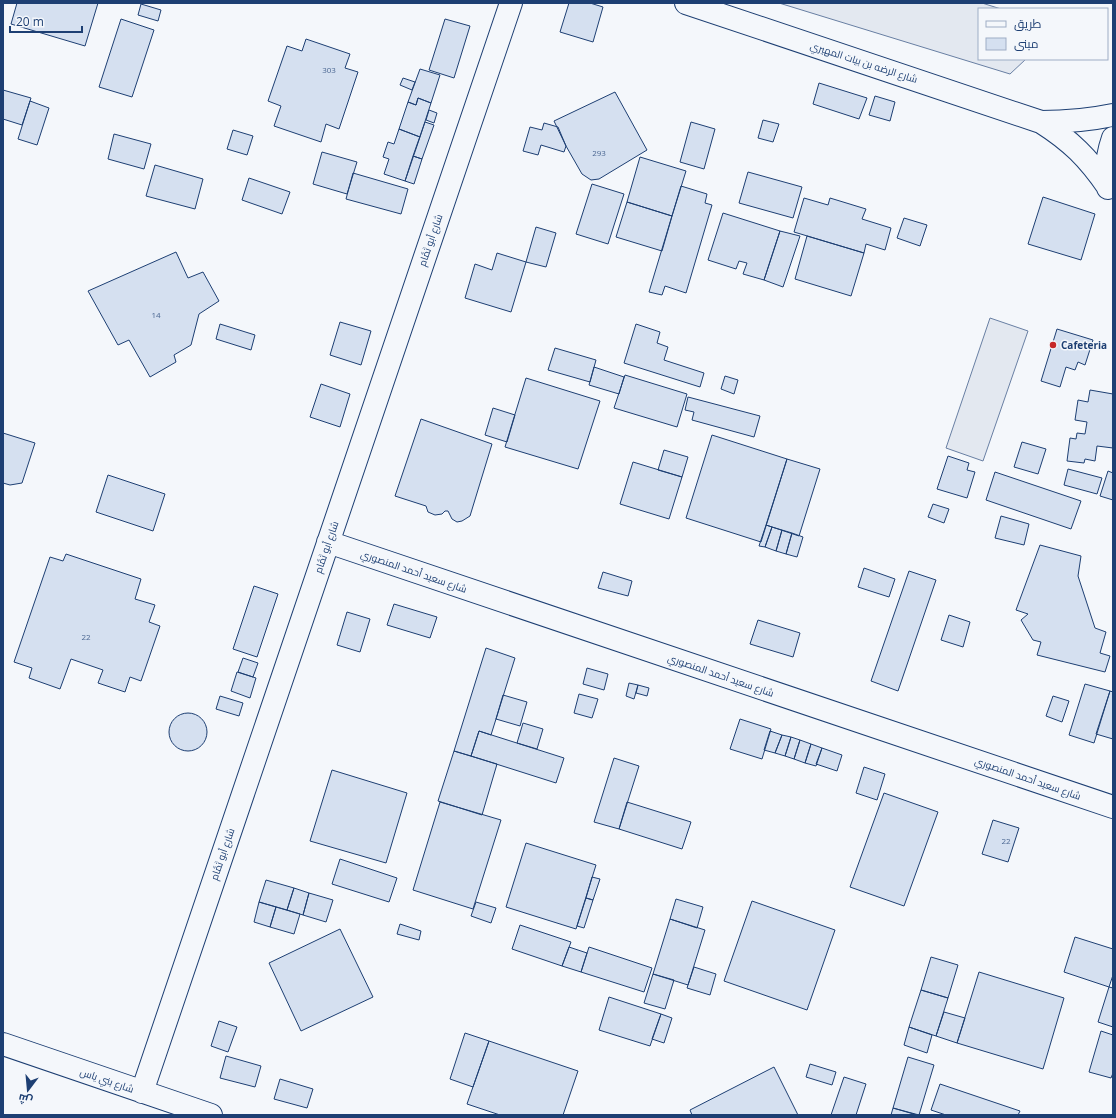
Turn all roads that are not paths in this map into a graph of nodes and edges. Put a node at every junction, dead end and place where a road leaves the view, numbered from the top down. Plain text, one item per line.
1 (511, 3) edge
2 (686, 3) edge
3 (1113, 115) edge
4 (1041, 122) junction
5 (1113, 138) edge
6 (1110, 194) edge
7 (328, 542) junction
8 (1113, 807) edge
9 (3, 1044) edge
10 (142, 1092) junction
11 (211, 1115) edge

1 - 7 street, شارع أبو تَمَّام
2 - 4 street, شارع الرضه بن بيات المهيري
3 - 4 street, شارع الرضه بن بيات المهيري
4 - 6 street, شارع الرضه بن بيات المهيري
5 - 6 street
7 - 8 street, شارع سعيد أحمد المنصوري
7 - 10 street, شارع أبو تَمَّام
9 - 10 street, شارع بني ياس
10 - 11 street, شارع بني ياس

